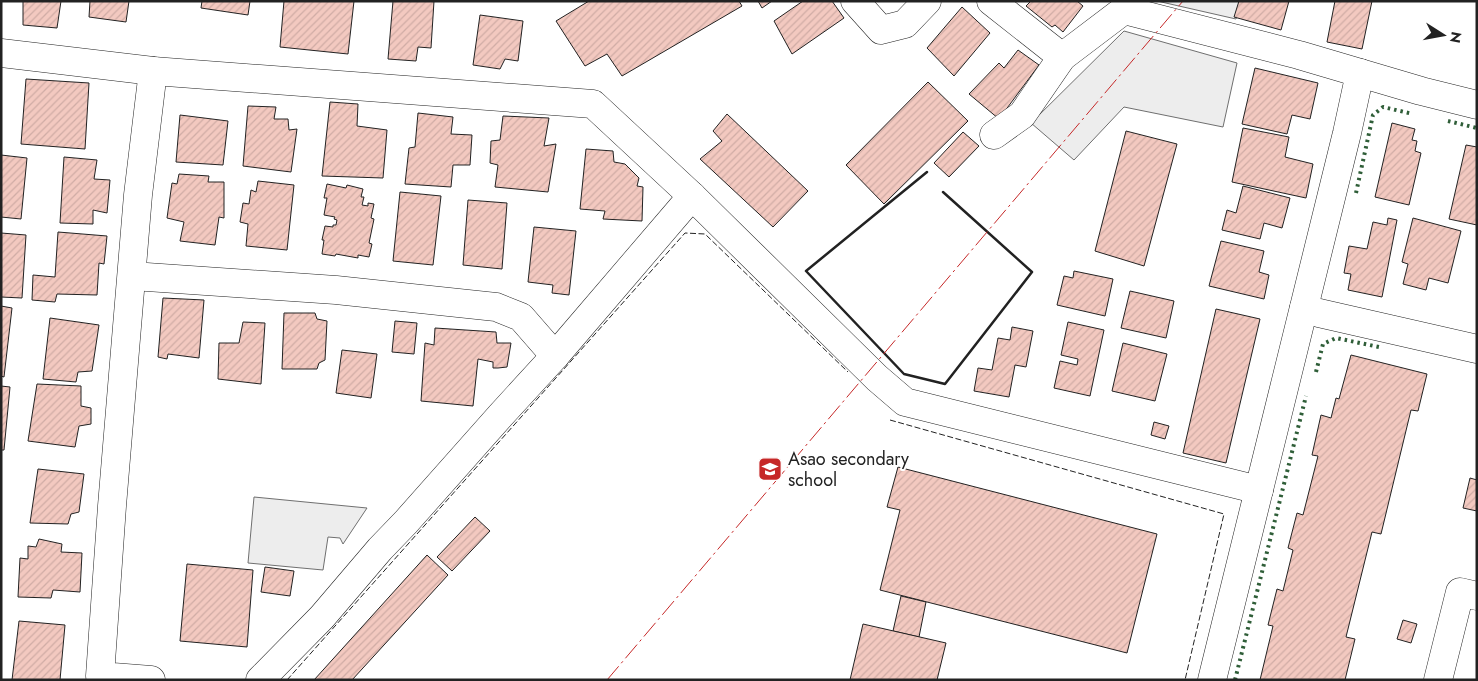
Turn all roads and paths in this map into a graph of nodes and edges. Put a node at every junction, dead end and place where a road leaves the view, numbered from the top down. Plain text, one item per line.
1 (855, 1) edge
2 (927, 1) edge
3 (991, 1) edge
4 (1, 53) edge
5 (1062, 57) junction
6 (153, 71) junction
7 (1360, 73) junction
8 (1477, 105) edge
9 (994, 135) dead end
10 (692, 196) junction
11 (132, 276) junction
12 (1304, 308) junction
13 (1477, 349) edge
14 (555, 356) junction
15 (1259, 490) junction
16 (1477, 596) edge
17 (151, 680) edge
18 (260, 680) edge
19 (1212, 680) edge
20 (1438, 680) edge

1 - 2 street
3 - 5 street
4 - 6 street
5 - 7 street
5 - 9 street
6 - 10 street
6 - 11 street
7 - 8 street
7 - 12 street
10 - 14 street
10 - 15 street
11 - 14 street
11 - 17 street
12 - 13 street
12 - 15 street
14 - 18 street
15 - 19 street
16 - 20 street

